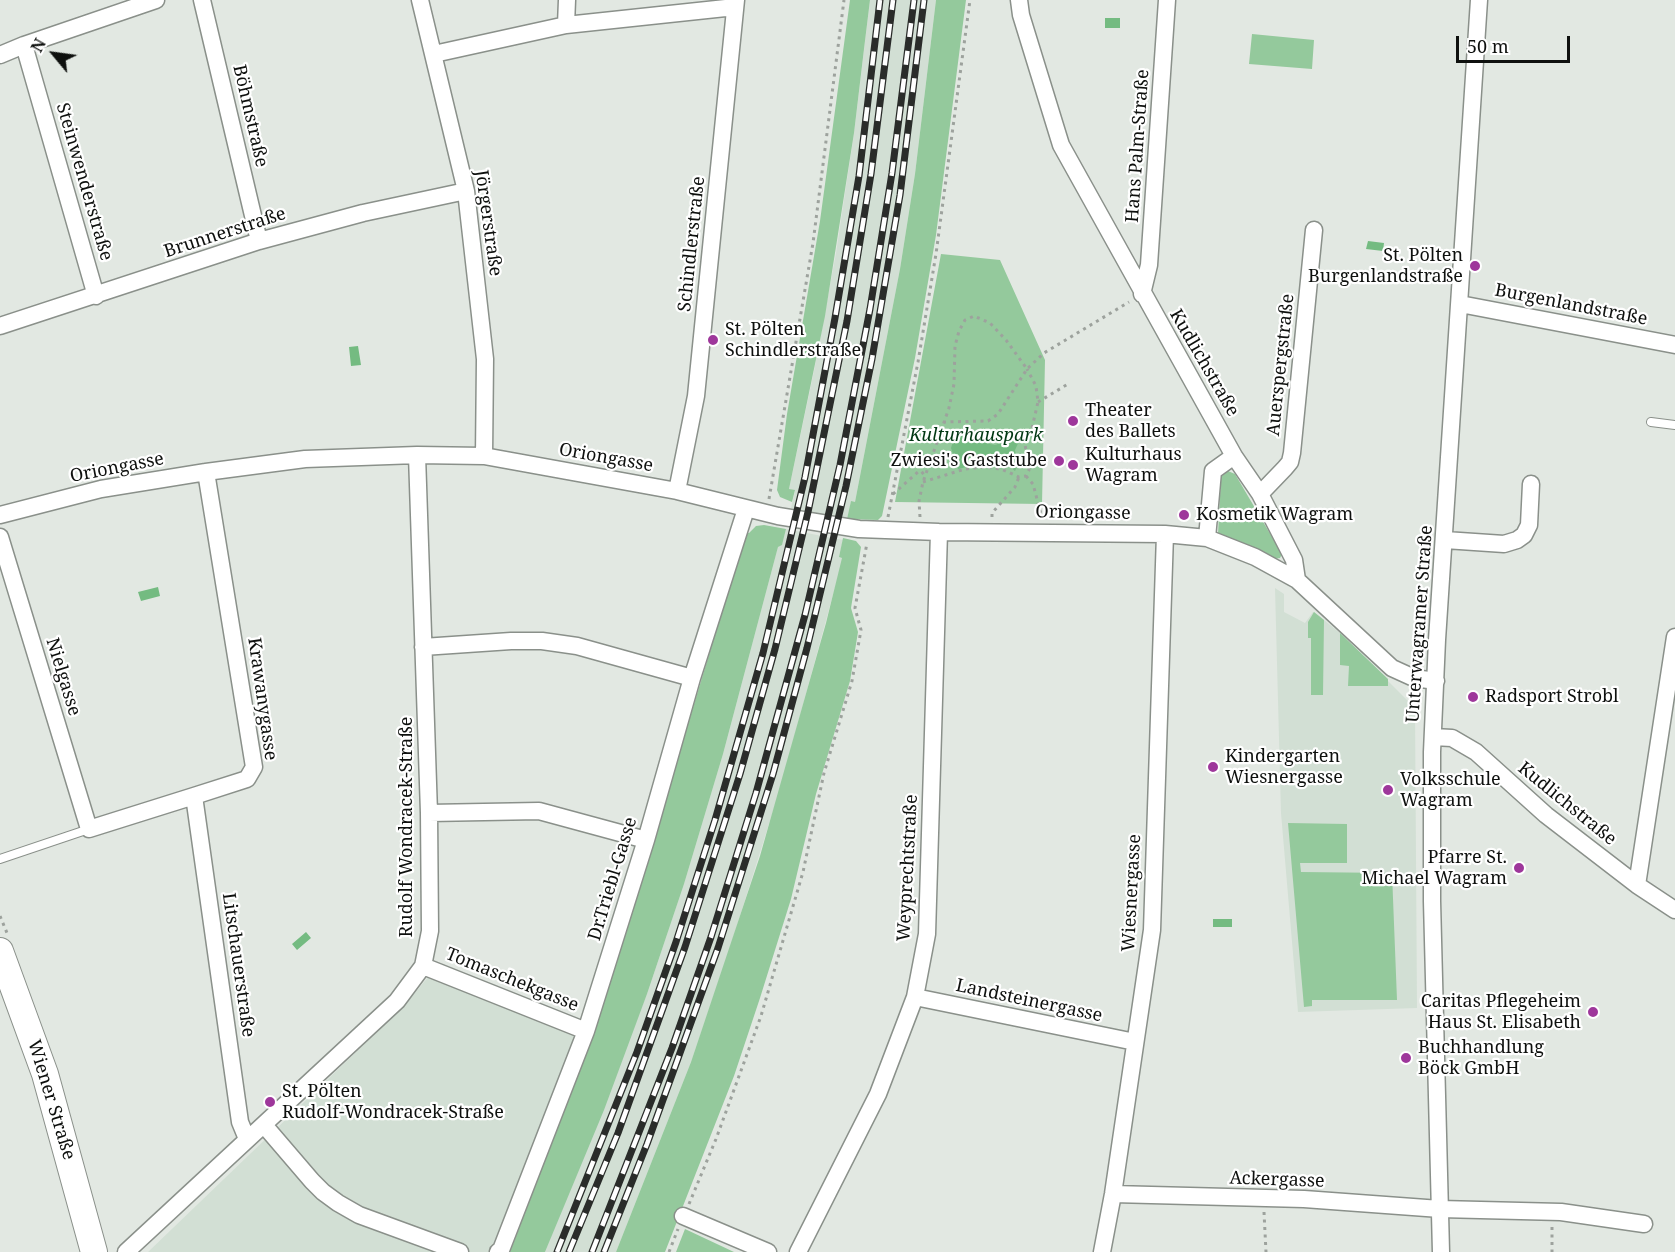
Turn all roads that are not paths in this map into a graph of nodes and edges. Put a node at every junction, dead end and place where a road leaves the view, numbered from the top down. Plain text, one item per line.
1 (156, 0) edge
2 (202, 0) edge
3 (420, 0) edge
4 (567, 0) edge
5 (1019, 0) edge
6 (1167, 0) edge
7 (1479, 0) edge
8 (735, 3) edge
9 (566, 25) junction
10 (24, 45) junction
11 (434, 54) junction
12 (0, 55) edge
13 (466, 191) junction
14 (1314, 230) dead end
15 (259, 241) junction
16 (1142, 294) junction
17 (96, 296) junction
18 (1460, 304) junction
19 (0, 326) edge
20 (1675, 345) edge
21 (1650, 422) dead end
22 (1675, 425) edge
23 (417, 455) junction
24 (484, 456) junction
25 (1234, 456) junction
26 (206, 472) junction
27 (1531, 484) dead end
28 (677, 491) junction
29 (1260, 494) junction
30 (746, 509) junction
31 (0, 515) edge
32 (939, 532) junction
33 (1165, 534) junction
34 (0, 537) edge
35 (1207, 538) junction
36 (1445, 540) junction
37 (1297, 580) junction
38 (1675, 637) edge
39 (423, 647) junction
40 (692, 678) junction
41 (1436, 681) junction
42 (1433, 737) junction
43 (194, 796) junction
44 (429, 813) junction
45 (89, 829) junction
46 (646, 840) junction
47 (0, 860) edge
48 (1637, 885) junction
49 (1675, 909) edge
50 (0, 951) edge
51 (423, 966) junction
52 (915, 997) junction
53 (586, 1031) junction
54 (1136, 1042) junction
55 (264, 1125) junction
56 (248, 1139) junction
57 (1113, 1194) junction
58 (1440, 1209) junction
59 (683, 1216) road end
60 (1644, 1224) dead end
61 (94, 1252) edge
62 (126, 1252) edge
63 (460, 1252) edge
64 (498, 1252) edge
65 (768, 1252) edge
66 (798, 1252) edge
67 (1102, 1252) edge
68 (1441, 1252) edge

1 - 10 street
2 - 15 street, Böhmstraße
3 - 11 street, Jörgerstraße
4 - 9 street
5 - 16 street, Kudlichstraße
6 - 16 street, Hans Palm-Straße
7 - 18 street, Unterwagramer Straße
8 - 9 street
8 - 28 street, Schindlerstraße
9 - 11 street
10 - 12 street
10 - 17 street, Steinwenderstraße
11 - 13 street, Jörgerstraße
13 - 15 street, Brunnerstraße
13 - 24 street, Jörgerstraße
14 - 29 street, Auerspergstraße
15 - 17 street, Brunnerstraße
16 - 25 street, Kudlichstraße
17 - 19 street, Brunnerstraße
18 - 20 street, Burgenlandstraße
18 - 36 street, Unterwagramer Straße
21 - 22 lane
23 - 24 street, Oriongasse
23 - 26 street, Oriongasse
23 - 39 street, Rudolf Wondracek-Straße
24 - 28 street, Oriongasse
25 - 29 street, Kudlichstraße
25 - 35 street
26 - 31 street, Oriongasse
26 - 43 street, Krawanygasse
27 - 36 street
28 - 30 street, Oriongasse
29 - 37 street, Kudlichstraße
30 - 32 street, Oriongasse
30 - 40 street, Dr.Triebl-Gasse
32 - 33 street, Oriongasse
32 - 52 street, Weyprechtstraße
33 - 35 street, Oriongasse
33 - 54 street, Wiesnergasse
34 - 45 street, Nielgasse
35 - 37 street, Oriongasse
36 - 41 street, Unterwagramer Straße
37 - 41 street
38 - 48 street
39 - 40 street
39 - 44 street, Rudolf Wondracek-Straße
40 - 46 street, Dr.Triebl-Gasse
41 - 42 street, Unterwagramer Straße
42 - 48 street, Kudlichstraße
42 - 58 street, Unterwagramer Straße
43 - 45 street, Krawanygasse
43 - 56 street, Litschauerstraße
44 - 46 street
44 - 51 street, Rudolf Wondracek-Straße
45 - 47 lane, Krawanygasse
46 - 53 street, Dr.Triebl-Gasse
48 - 49 street, Kudlichstraße
50 - 61 main road, Wiener Straße
51 - 53 street, Tomaschekgasse
51 - 55 street, Rudolf Wondracek-Straße
52 - 54 street, Landsteinergasse
52 - 66 street, Weyprechtstraße
53 - 64 street, Dr.Triebl-Gasse
54 - 57 street, Wiesnergasse
55 - 56 street, Rudolf Wondracek-Straße
55 - 63 street
56 - 62 street, Rudolf Wondracek-Straße
57 - 58 street, Ackergasse
57 - 67 street, Wiesnergasse
58 - 60 street, Ackergasse
58 - 68 street, Unterwagramer Straße
59 - 65 street

